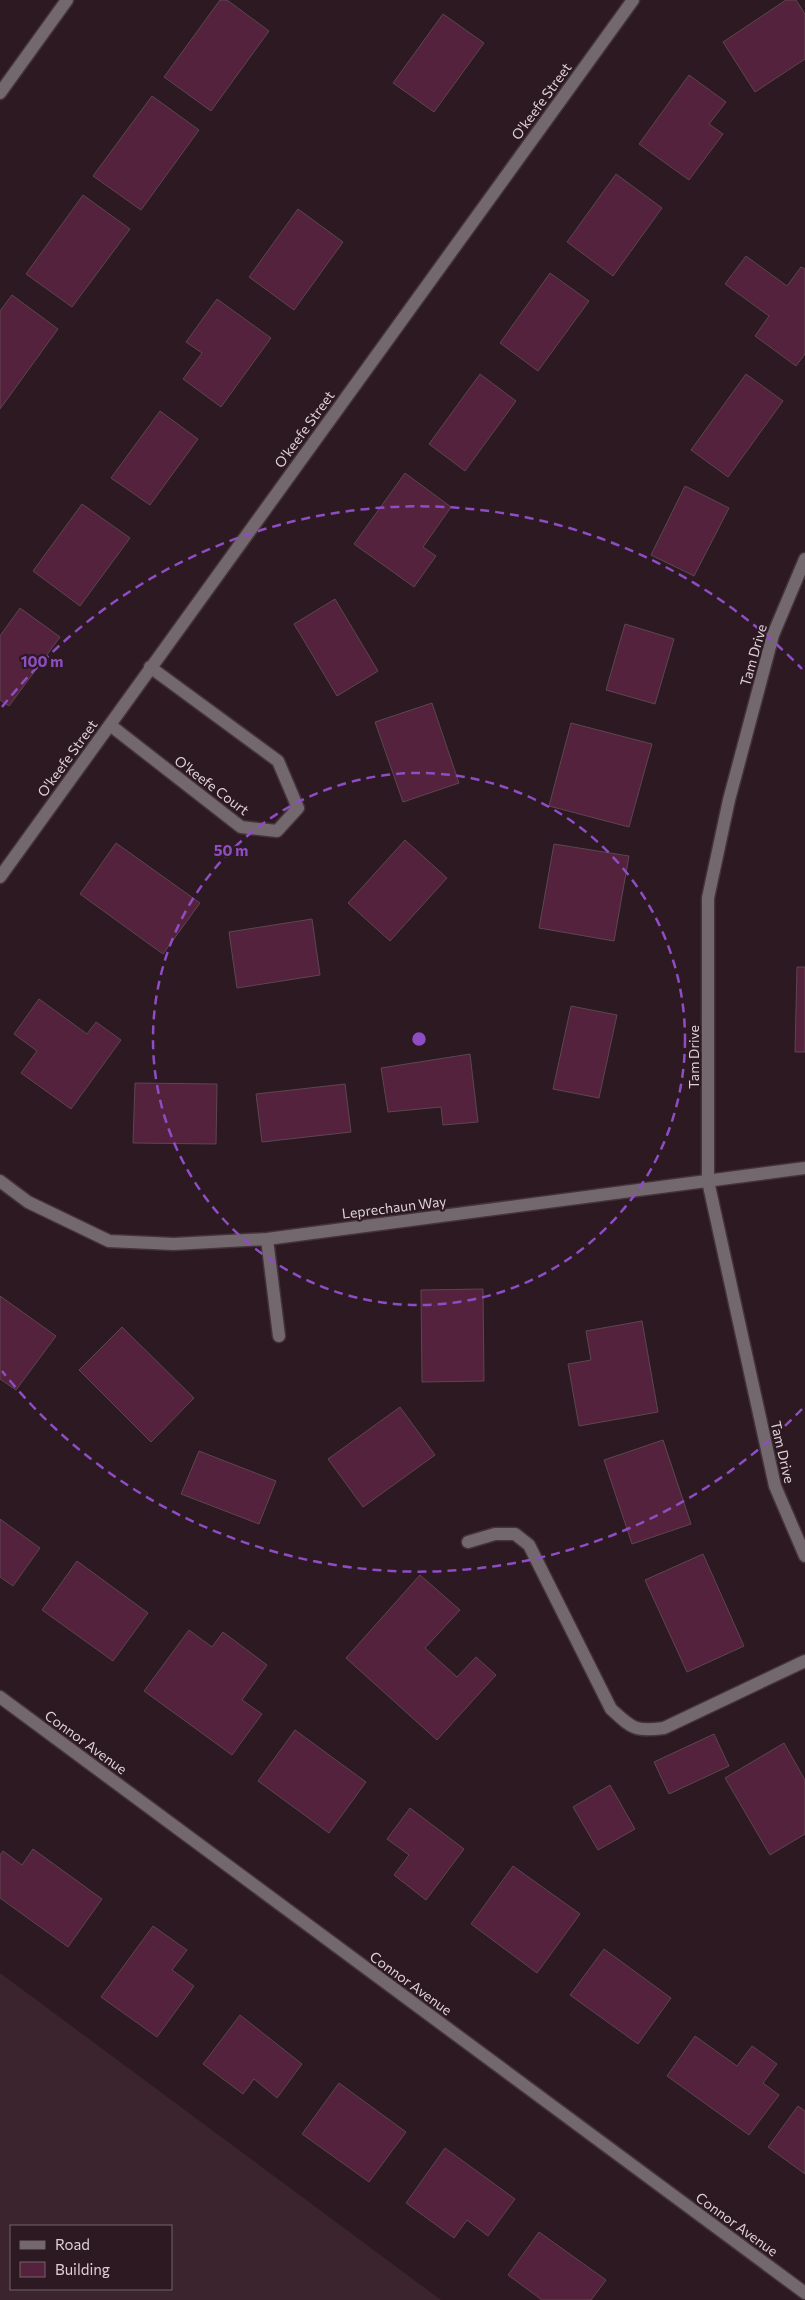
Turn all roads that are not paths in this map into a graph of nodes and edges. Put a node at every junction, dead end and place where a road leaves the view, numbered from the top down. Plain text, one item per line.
1 (67, 0) edge
2 (633, 0) edge
3 (0, 93) edge
4 (805, 559) edge
5 (150, 667) junction
6 (110, 725) junction
7 (0, 876) edge
8 (805, 1168) edge
9 (0, 1181) edge
10 (708, 1181) junction
11 (267, 1239) junction
12 (279, 1336) dead end
13 (468, 1542) dead end
14 (805, 1556) edge
15 (805, 1660) edge
16 (0, 1697) edge
17 (805, 2293) edge

1 - 3 street
2 - 5 street, O'keefe Street
4 - 10 street, Tam Drive
5 - 6 street, O'keefe Street
5 - 6 street, O'keefe Court
6 - 7 street, O'keefe Street
8 - 10 street, Leprechaun Way
9 - 11 street, Leprechaun Way
10 - 11 street, Leprechaun Way
10 - 14 street, Tam Drive
11 - 12 street
13 - 15 street
16 - 17 street, Connor Avenue

